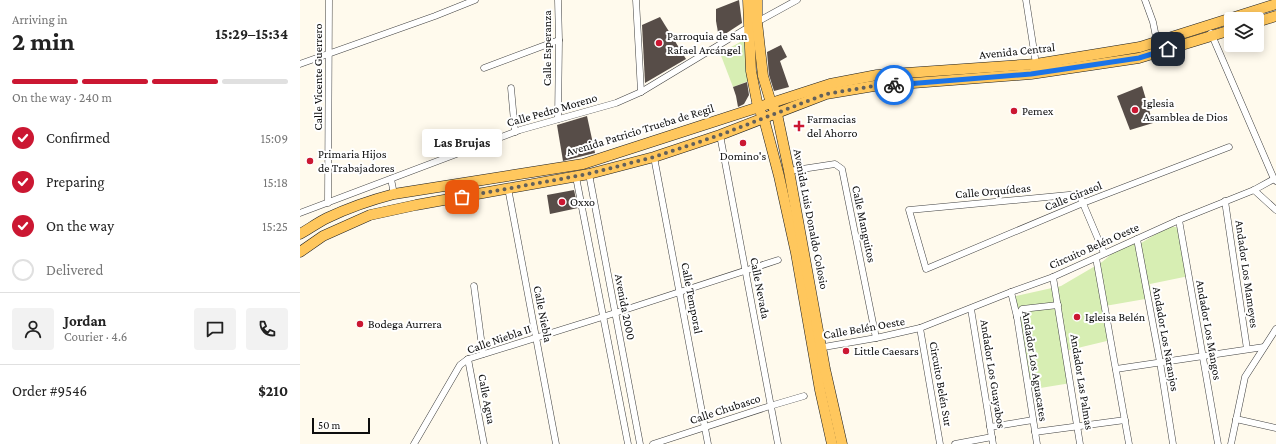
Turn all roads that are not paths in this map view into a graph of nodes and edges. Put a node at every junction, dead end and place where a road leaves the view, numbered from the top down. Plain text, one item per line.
1 (329, 0) edge
2 (475, 0) edge
3 (558, 0) edge
4 (636, 0) edge
5 (748, 0) edge
6 (757, 0) edge
7 (797, 0) edge
8 (1026, 0) edge
9 (1145, 0) edge
10 (1276, 4) edge
11 (1276, 16) edge
12 (1264, 20) edge
13 (757, 22) junction
14 (1207, 25) junction
15 (748, 28) junction
16 (1224, 32) edge
17 (1212, 36) junction
18 (559, 40) junction
19 (1157, 42) junction
20 (329, 54) junction
21 (300, 64) edge
22 (1036, 64) junction
23 (484, 68) dead end
24 (511, 88) dead end
25 (641, 92) junction
26 (771, 103) junction
27 (758, 107) junction
28 (777, 114) junction
29 (558, 119) junction
30 (764, 119) junction
31 (515, 132) junction
32 (720, 135) junction
33 (1229, 147) dead end
34 (654, 157) junction
35 (789, 171) junction
36 (588, 174) junction
37 (576, 177) junction
38 (391, 179) junction
39 (1275, 180) edge
40 (508, 188) junction
41 (1254, 190) junction
42 (394, 194) junction
43 (1225, 201) junction
44 (328, 203) junction
45 (1083, 203) junction
46 (1276, 210) edge
47 (300, 213) edge
48 (1179, 220) junction
49 (300, 234) edge
50 (1137, 239) junction
51 (300, 252) edge
52 (1104, 253) junction
53 (1096, 258) junction
54 (778, 260) dead end
55 (926, 269) joint
56 (745, 270) junction
57 (1052, 277) junction
58 (474, 286) dead end
59 (679, 292) junction
60 (1011, 292) junction
61 (1058, 305) junction
62 (971, 308) junction
63 (609, 315) junction
64 (1016, 316) junction
65 (920, 328) junction
66 (1276, 329) edge
67 (536, 337) junction
68 (876, 338) junction
69 (1264, 347) junction
70 (817, 348) junction
71 (1247, 349) junction
72 (483, 354) junction
73 (1202, 356) junction
74 (468, 359) junction
75 (1160, 362) junction
76 (1116, 369) junction
77 (804, 396) dead end
78 (770, 406) junction
79 (1236, 419) junction
80 (1033, 420) junction
81 (1125, 420) junction
82 (1077, 426) junction
83 (705, 427) junction
84 (990, 427) junction
85 (1276, 428) edge
86 (1035, 432) junction
87 (993, 441) edge
88 (416, 443) edge
89 (484, 444) edge
90 (556, 444) edge
91 (628, 444) edge
92 (640, 444) edge
93 (653, 444) edge
94 (708, 444) edge
95 (778, 444) edge
96 (832, 444) edge
97 (842, 444) edge
98 (940, 444) edge
99 (955, 444) edge
100 (1037, 444) edge
101 (1080, 444) edge
102 (1129, 444) edge
103 (1173, 444) edge
104 (1218, 444) edge
105 (1231, 444) edge

1 - 20 street, Calle Vicente Guerrero
2 - 20 street
3 - 18 street, Calle Esperanza
4 - 25 street
5 - 15 main road
6 - 13 main road, Avenida Luis Donaldo Colosio
7 - 13 street, Calle Pedro Moreno
8 - 22 street
9 - 19 street
10 - 14 main road, Avenida Central
11 - 12 main road
13 - 15 street, Calle Pedro Moreno
13 - 26 main road, Avenida Luis Donaldo Colosio
14 - 17 street
14 - 19 main road, Avenida Central
15 - 25 street, Calle Pedro Moreno
15 - 27 main road
16 - 17 main road, Avenida Central
17 - 28 main road, Avenida Central
17 - 39 street
18 - 23 street
18 - 29 street, Calle Esperanza
19 - 22 main road, Avenida Central
20 - 21 street
20 - 44 street, Calle Vicente Guerrero
22 - 26 main road, Avenida Central
24 - 31 street
25 - 29 street, Calle Pedro Moreno
26 - 27 main road, Avenida Central
26 - 28 main road, Avenida Luis Donaldo Colosio
27 - 30 main road
27 - 42 main road, Avenida Patricio Trueba de Regil
28 - 30 main road, Avenida Central
28 - 35 main road, Avenida Luis Donaldo Colosio
29 - 31 street, Calle Pedro Moreno
30 - 32 main road
30 - 70 main road
31 - 38 street, Calle Pedro Moreno
32 - 34 main road
32 - 56 street, Calle Nevada
33 - 45 street, Calle Girasol
34 - 36 main road
34 - 59 street, Calle Temporal
35 - 68 street, Calle Manguitos
35 - 70 main road, Avenida Luis Donaldo Colosio
36 - 37 main road
36 - 63 street, Avenida 2000
37 - 40 main road
37 - 63 street, Avenida 2000
38 - 42 street
38 - 44 street, Calle Pedro Moreno
39 - 41 street, Circuito Belén Oeste
40 - 51 main road
40 - 67 street, Calle Niebla
41 - 43 street, Circuito Belén Oeste
41 - 46 street
42 - 49 main road, Avenida Patricio Trueba de Regil
43 - 48 street, Circuito Belén Oeste
43 - 71 street, Andador Los Mameyes
44 - 47 street, Calle Pedro Moreno
45 - 52 street
45 - 55 street, Calle Girasol
45 - 55 street, Calle Orquídeas
48 - 50 street, Circuito Belén Oeste
48 - 73 street, Andador Los Mangos
50 - 52 street, Circuito Belén Oeste
50 - 75 street, Andador Los Naranjos
52 - 53 street, Circuito Belén Oeste
53 - 57 street, Circuito Belén Oeste
53 - 76 street
54 - 56 street, Calle Niebla II
56 - 59 street, Calle Niebla II
56 - 78 street, Calle Nevada
57 - 60 street, Circuito Belén Oeste
57 - 61 street, Andador Las Palmas
58 - 72 street
59 - 63 street, Calle Niebla II
59 - 83 street, Calle Temporal
60 - 62 street, Circuito Belén Oeste
60 - 64 street, Andador Los Aguacates
61 - 64 street
61 - 82 street, Andador Las Palmas
62 - 65 street, Circuito Belén Oeste
62 - 84 street, Andador Los Guayabos
63 - 67 street, Calle Niebla II
63 - 91 street, Avenida 2000
63 - 92 street, Avenida 2000
64 - 80 street, Andador Los Aguacates
65 - 68 street, Calle Belén Oeste
65 - 98 street, Circuito Belén Sur
66 - 69 street
67 - 72 street, Calle Niebla II
67 - 90 street, Calle Niebla
68 - 70 street, Calle Belén Oeste
69 - 71 street
69 - 79 street
70 - 96 main road
70 - 97 main road, Avenida Luis Donaldo Colosio
71 - 73 street
72 - 74 street, Calle Niebla II
73 - 75 street
73 - 104 street, Andador Los Mangos
74 - 88 street, Calle Niebla II
74 - 89 street, Calle Agua
75 - 76 street
75 - 103 street, Andador Los Naranjos
76 - 81 street
77 - 78 street, Calle Chubasco
78 - 83 street, Calle Chubasco
78 - 95 street, Calle Nevada
79 - 85 street
79 - 105 street
80 - 84 street
80 - 86 street, Andador Los Aguacates
81 - 82 street
81 - 102 street
82 - 86 street
82 - 101 street, Andador Las Palmas
83 - 93 street, Calle Chubasco
83 - 94 street, Calle Temporal
84 - 87 street, Andador Los Guayabos
86 - 100 street, Andador Los Aguacates
87 - 99 street

